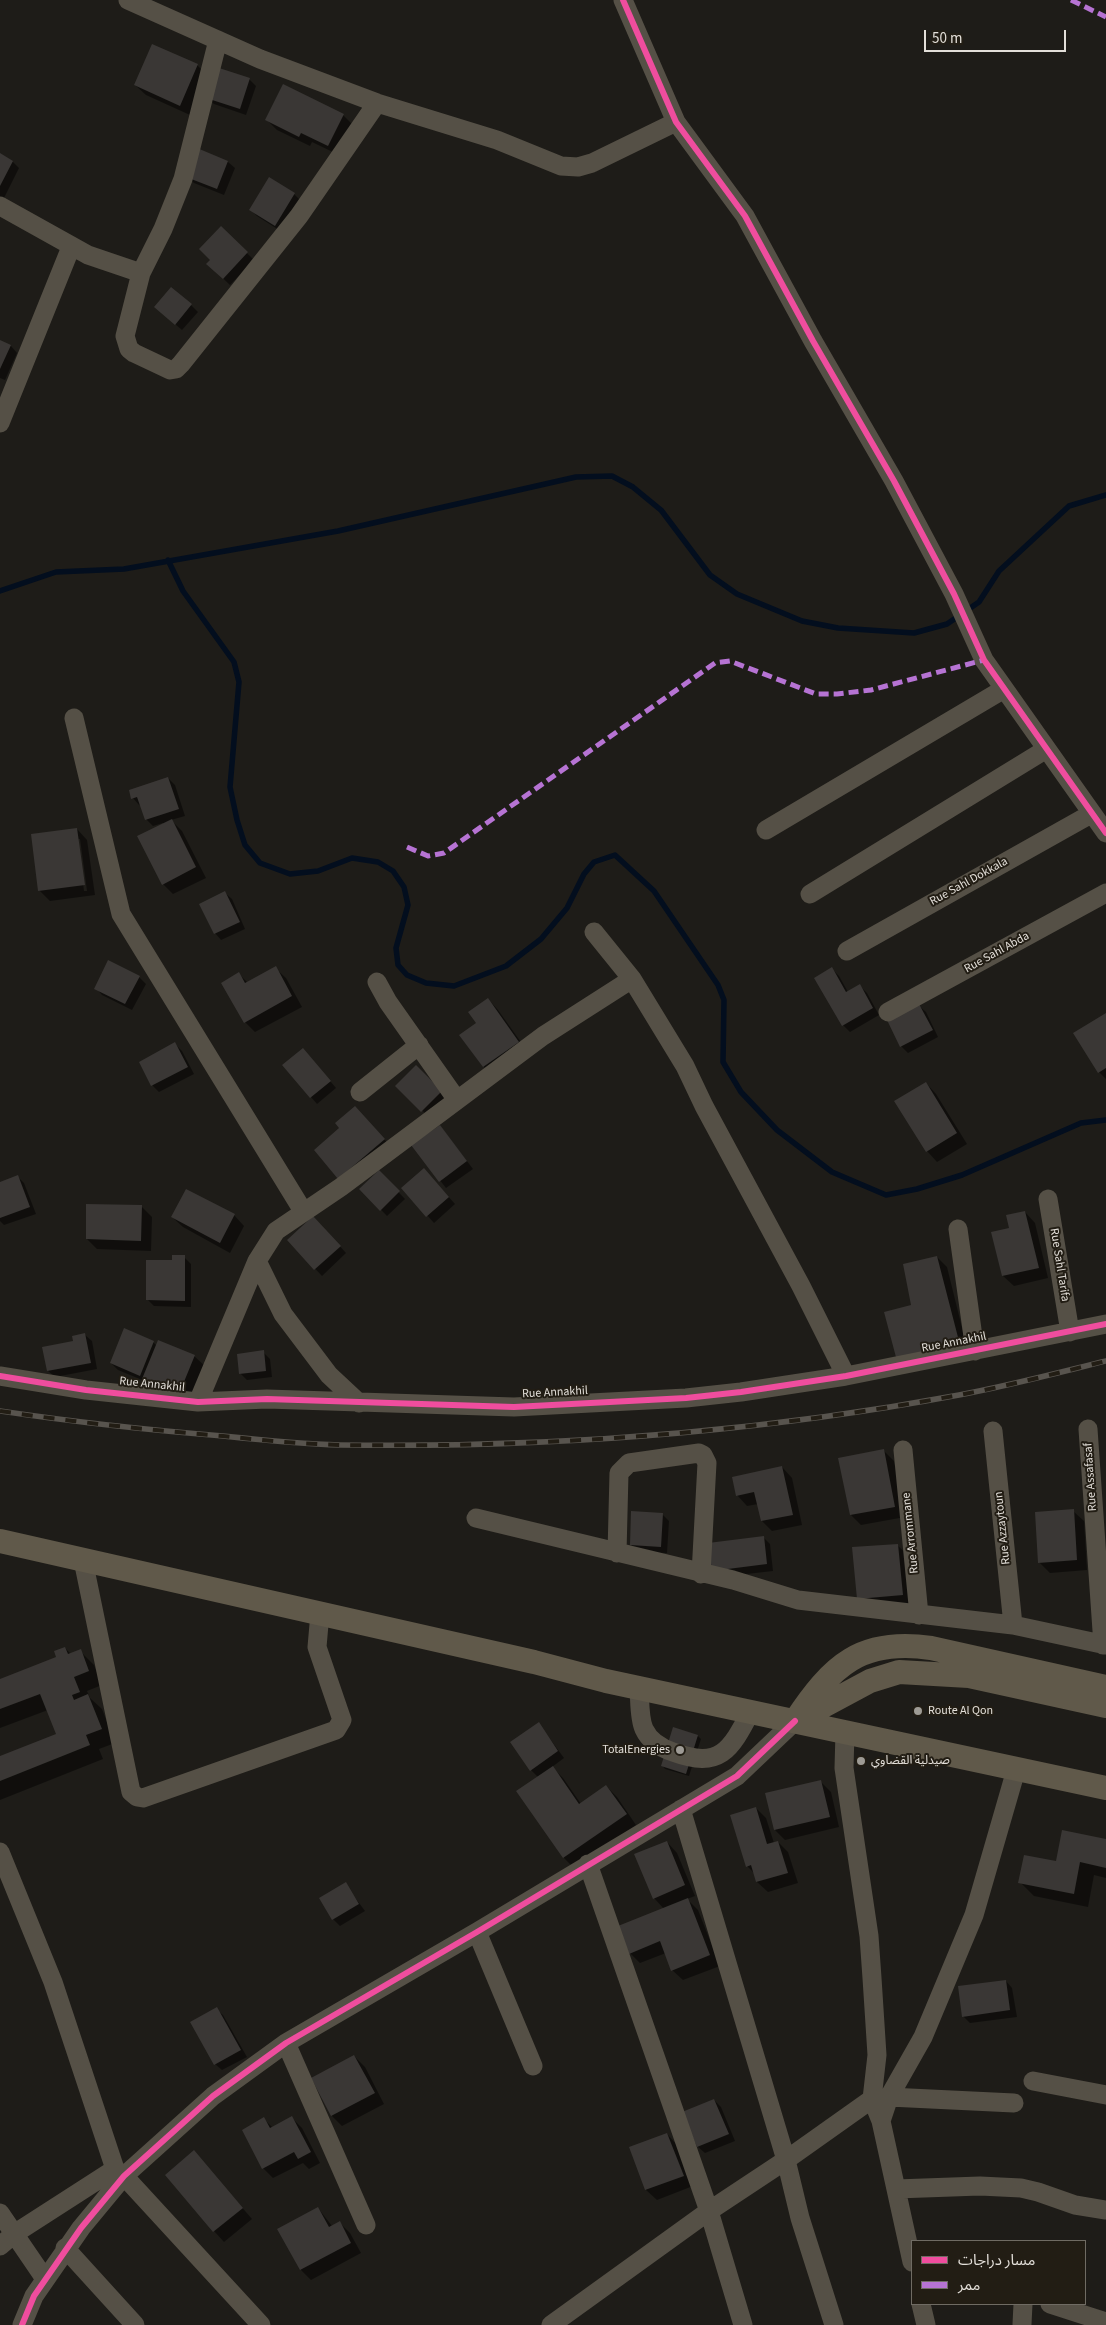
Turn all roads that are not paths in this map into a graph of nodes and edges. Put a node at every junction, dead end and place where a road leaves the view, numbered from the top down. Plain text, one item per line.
1 (128, 0) edge
2 (623, 0) edge
3 (218, 40) junction
4 (377, 103) junction
5 (676, 122) junction
6 (0, 206) edge
7 (71, 247) junction
8 (141, 273) junction
9 (0, 423) edge
10 (1004, 689) junction
11 (74, 718) dead end
12 (1045, 750) junction
13 (1091, 814) junction
14 (766, 830) dead end
15 (1106, 833) edge
16 (1106, 893) edge
17 (810, 894) dead end
18 (594, 932) dead end
19 (847, 951) dead end
20 (632, 979) junction
21 (377, 982) dead end
22 (888, 1012) dead end
23 (419, 1045) junction
24 (360, 1092) dead end
25 (457, 1100) junction
26 (1048, 1199) dead end
27 (303, 1211) junction
28 (958, 1229) dead end
29 (257, 1261) junction
30 (1106, 1324) edge
31 (1070, 1332) junction
32 (975, 1351) junction
33 (0, 1376) edge
34 (846, 1376) junction
35 (198, 1402) junction
36 (359, 1403) junction
37 (1088, 1428) dead end
38 (993, 1431) dead end
39 (903, 1450) dead end
40 (476, 1518) dead end
41 (0, 1541) edge
42 (617, 1553) junction
43 (82, 1560) junction
44 (701, 1574) junction
45 (320, 1613) junction
46 (919, 1615) junction
47 (1013, 1625) junction
48 (1104, 1645) edge
49 (1106, 1687) edge
50 (638, 1688) junction
51 (1106, 1706) edge
52 (751, 1712) junction
53 (795, 1721) junction
54 (845, 1732) junction
55 (725, 1750) junction
56 (748, 1766) junction
57 (1016, 1770) junction
58 (1106, 1788) edge
59 (681, 1809) junction
60 (0, 1852) edge
61 (588, 1864) junction
62 (477, 1932) junction
63 (286, 2043) junction
64 (533, 2066) dead end
65 (1033, 2081) dead end
66 (1106, 2095) edge
67 (880, 2098) junction
68 (1014, 2103) dead end
69 (786, 2160) junction
70 (120, 2173) junction
71 (896, 2189) junction
72 (709, 2210) junction
73 (1106, 2210) edge
74 (0, 2213) edge
75 (366, 2225) dead end
76 (7, 2240) edge
77 (66, 2248) junction
78 (911, 2249) edge
79 (45, 2279) junction
80 (921, 2305) edge
81 (1023, 2305) edge
82 (1053, 2305) edge
83 (1106, 2322) edge
84 (1022, 2324) edge
85 (22, 2325) edge
86 (135, 2325) edge
87 (261, 2325) edge
88 (551, 2325) edge
89 (743, 2325) edge
90 (834, 2325) edge
91 (926, 2325) edge

1 - 3 street
2 - 5 street
3 - 4 street
3 - 8 street
4 - 5 street
4 - 8 street
5 - 10 street
6 - 7 street
7 - 8 street
7 - 9 street
10 - 12 street
10 - 14 street
11 - 27 street
12 - 13 street
12 - 17 street
13 - 15 street
13 - 19 street, Rue Sahl Dokkala
16 - 22 street, Rue Sahl Abda
18 - 20 street
20 - 25 street
20 - 34 street
21 - 23 street
23 - 24 street
23 - 25 street
25 - 27 street
26 - 31 street, Rue Sahl Tarifa
27 - 29 street
28 - 32 street
29 - 35 street
29 - 36 street
30 - 31 street, Rue Annakhil
31 - 32 street, Rue Annakhil
32 - 34 street, Rue Annakhil
33 - 35 street, Rue Annakhil
34 - 36 street, Rue Annakhil
35 - 36 street, Rue Annakhil
37 - 48 street, Rue Assafasaf
38 - 47 street, Rue Azzaytoun
39 - 46 street, Rue Arrommane
40 - 42 street
41 - 43 main road
42 - 44 street
42 - 44 street
43 - 45 main road
43 - 45 street
44 - 46 street
45 - 50 main road
46 - 47 street
47 - 48 street
49 - 53 main road
50 - 52 main road
50 - 55 street
51 - 53 main road
52 - 53 main road
52 - 55 street
53 - 54 main road
53 - 56 street
54 - 57 main road
54 - 67 street
55 - 56 street
56 - 59 street
57 - 58 main road
57 - 67 street
59 - 61 street
59 - 69 street
60 - 70 street
61 - 62 street
61 - 72 street
62 - 63 street
62 - 64 street
63 - 70 street
63 - 75 street
65 - 66 street
67 - 68 street
67 - 69 street
67 - 71 street
69 - 72 street
69 - 90 street
70 - 76 street
70 - 77 street
70 - 87 street
71 - 73 street
71 - 78 street
72 - 88 street
72 - 89 street
74 - 76 street
76 - 79 street
77 - 79 street
77 - 86 street
79 - 85 street
80 - 91 street
81 - 84 street
82 - 83 street

